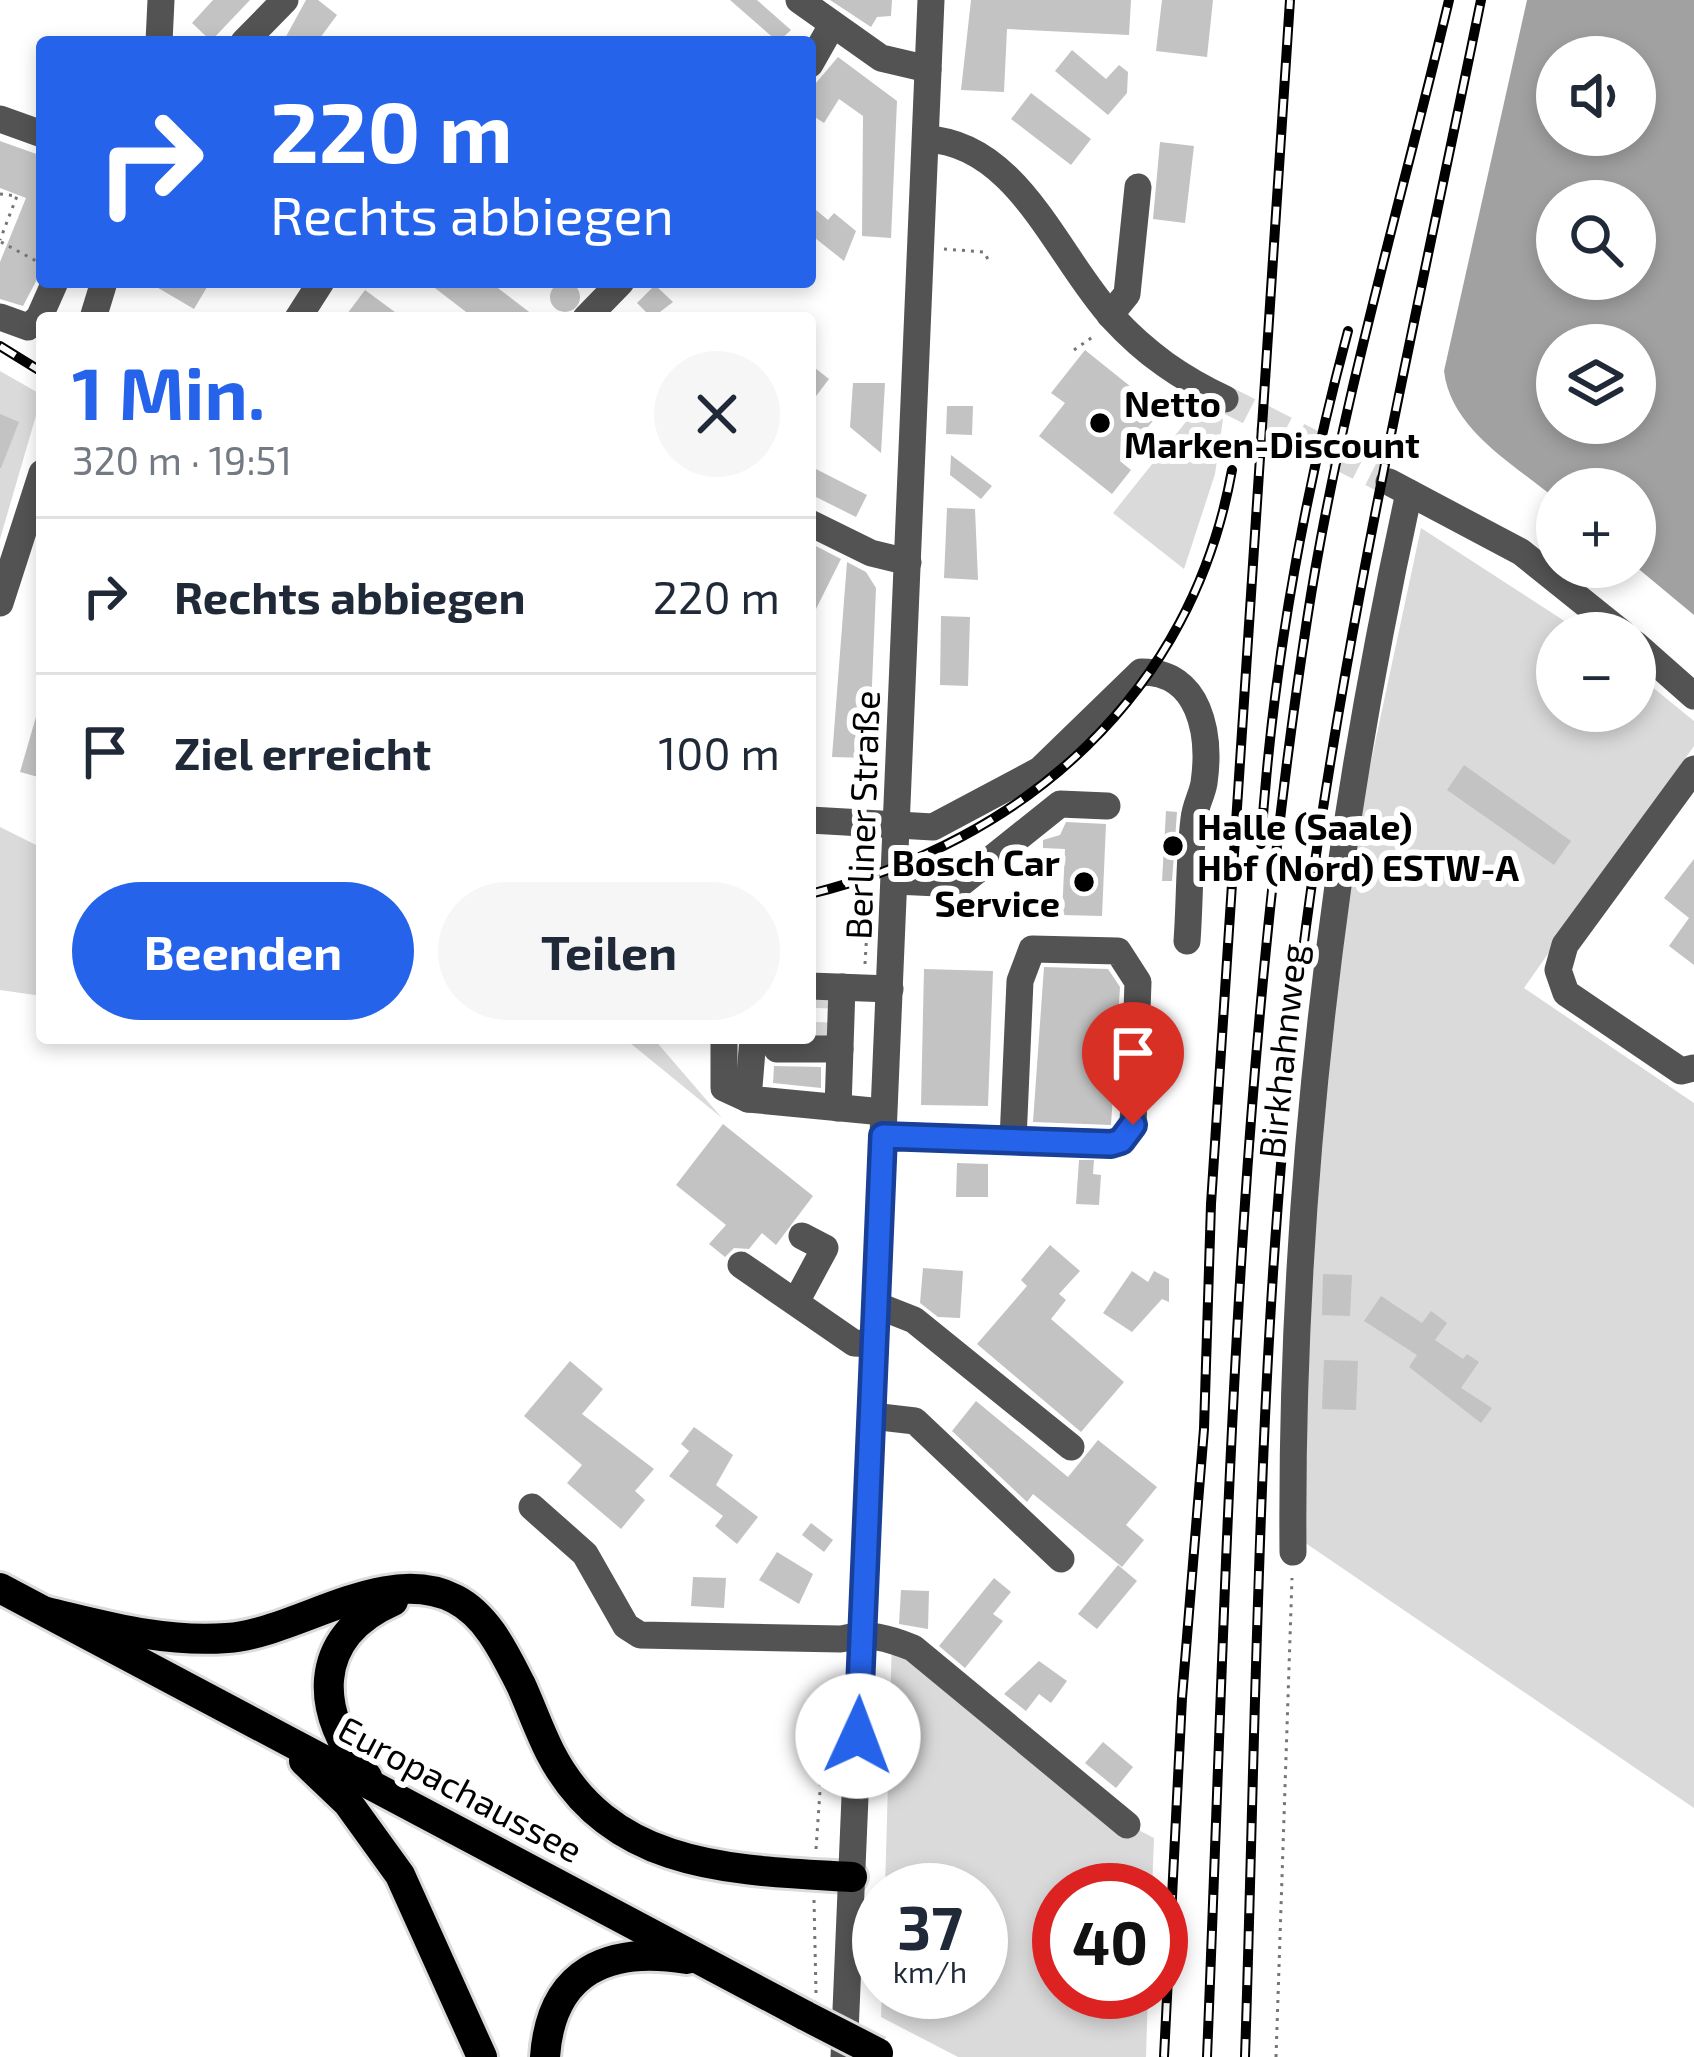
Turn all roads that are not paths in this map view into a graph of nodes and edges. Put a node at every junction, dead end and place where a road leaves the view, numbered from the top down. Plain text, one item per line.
1 (161, 0) edge
2 (285, 0) edge
3 (799, 0) edge
4 (932, 0) edge
5 (831, 28) junction
6 (159, 36) edge
7 (250, 36) edge
8 (816, 54) edge
9 (928, 69) junction
10 (0, 119) edge
11 (36, 132) edge
12 (926, 139) junction
13 (1138, 187) dead end
14 (615, 288) edge
15 (592, 312) edge
16 (1110, 315) junction
17 (0, 317) edge
18 (36, 320) edge
19 (1225, 399) tunnel mouth
20 (36, 492) edge
21 (816, 526) edge
22 (908, 562) junction
23 (0, 603) edge
24 (1596, 612) edge
25 (1656, 663) edge
26 (1694, 696) edge
27 (1694, 769) edge
28 (1107, 806) dead end
29 (816, 820) edge
30 (896, 824) junction
31 (895, 881) junction
32 (1187, 941) dead end
33 (816, 986) edge
34 (865, 988) junction
35 (724, 1044) edge
36 (753, 1044) edge
37 (777, 1044) edge
38 (840, 1049) junction
39 (1694, 1068) edge
40 (748, 1100) junction
41 (838, 1108) junction
42 (883, 1124) junction
43 (1013, 1140) junction
44 (802, 1236) dead end
45 (741, 1265) dead end
46 (797, 1300) junction
47 (876, 1305) junction
48 (875, 1344) junction
49 (872, 1416) junction
50 (1071, 1447) dead end
51 (532, 1507) dead end
52 (1293, 1552) road end
53 (1061, 1559) dead end
54 (0, 1588) edge
55 (420, 1589) junction
56 (47, 1612) junction
57 (862, 1633) junction
58 (274, 1732) junction
59 (374, 1786) junction
60 (1127, 1825) dead end
61 (853, 1863) edge
62 (852, 1877) joint
63 (707, 1962) junction
64 (882, 2055) edge
65 (482, 2057) edge
66 (544, 2057) edge
67 (844, 2057) edge

1 - 6 street
2 - 7 street
3 - 5 street
4 - 9 street, Berliner Straße
5 - 8 street
5 - 9 street
9 - 12 street, Berliner Straße
10 - 11 street
12 - 16 street
12 - 22 street, Berliner Straße
13 - 16 street
14 - 15 street
16 - 19 street
17 - 18 street
20 - 23 street
21 - 22 street
22 - 30 street, Berliner Straße
24 - 52 street, Birkhahnweg
25 - 26 street
27 - 39 street
28 - 31 street
29 - 30 street
30 - 31 street, Berliner Straße
30 - 32 street
31 - 34 street, Berliner Straße
33 - 34 street
34 - 38 street
34 - 42 street, Berliner Straße
35 - 40 street
36 - 40 street
37 - 38 street
38 - 41 street
40 - 41 street
41 - 42 street
42 - 43 street
42 - 47 street, Berliner Straße
43 - 43 street
44 - 46 street
45 - 46 street
46 - 48 street
47 - 48 street, Berliner Straße
47 - 50 street
48 - 49 street, Berliner Straße
49 - 53 street
49 - 57 street, Berliner Straße
51 - 57 street
54 - 56 main road, Europachaussee
55 - 56 main road
55 - 59 main road
55 - 62 main road
56 - 58 main road, Europachaussee
57 - 60 street
57 - 61 street, Berliner Straße
58 - 59 main road, Europachaussee
58 - 65 main road
59 - 63 main road, Europachaussee
62 - 67 street, Berliner Straße
63 - 64 main road, Europachaussee, bridge
63 - 66 main road

